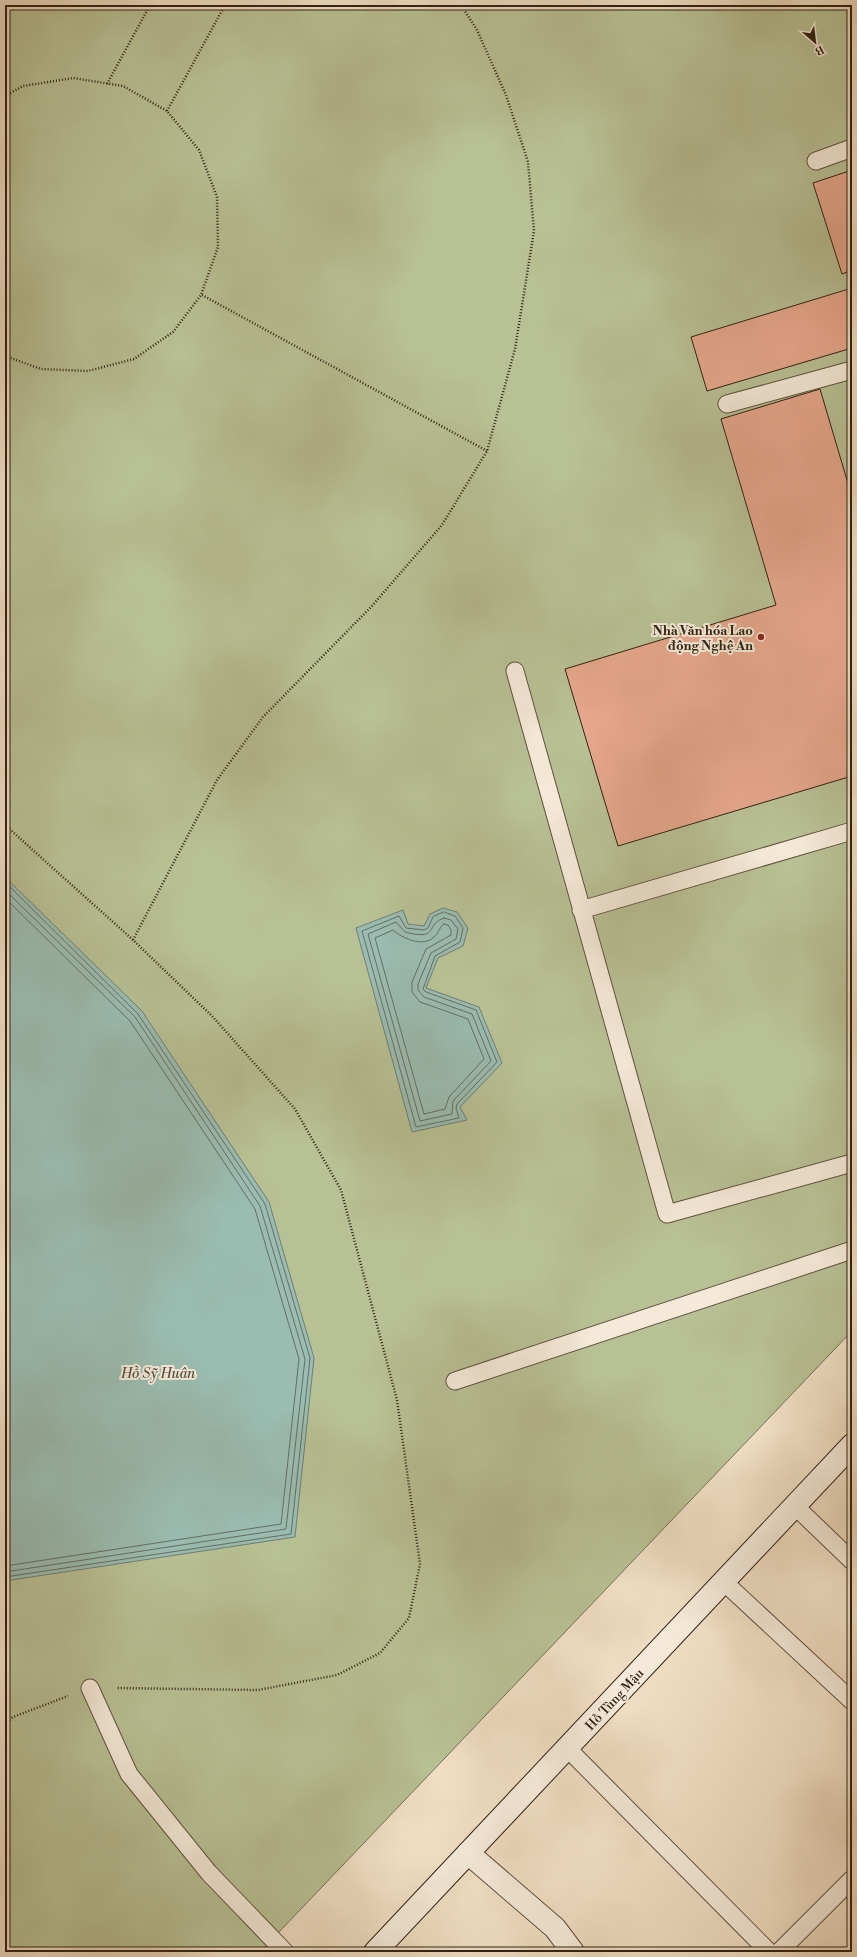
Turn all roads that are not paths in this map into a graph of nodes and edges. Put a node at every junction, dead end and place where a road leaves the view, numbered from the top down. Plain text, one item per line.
1 (852, 148) edge
2 (816, 161) dead end
3 (852, 370) edge
4 (727, 404) dead end
5 (515, 671) dead end
6 (852, 831) edge
7 (581, 910) junction
8 (851, 1168) edge
9 (852, 1250) edge
10 (455, 1381) dead end
11 (852, 1445) edge
12 (795, 1506) junction
13 (852, 1562) edge
14 (724, 1582) junction
15 (90, 1688) road end
16 (852, 1701) edge
17 (567, 1748) junction
18 (468, 1853) junction
19 (852, 1879) edge
20 (285, 1952) edge
21 (375, 1952) edge
22 (573, 1952) edge
23 (769, 1952) edge
24 (779, 1952) edge

1 - 2 lane
3 - 4 lane
5 - 7 lane
6 - 7 lane
7 - 8 lane
9 - 10 lane
11 - 12 main road, Hồ Tùng Mậu
12 - 13 lane
12 - 14 main road, Hồ Tùng Mậu
14 - 16 lane
14 - 17 main road, Hồ Tùng Mậu
15 - 20 lane
17 - 18 main road, Hồ Tùng Mậu
17 - 23 lane
18 - 21 main road, Hồ Tùng Mậu
18 - 22 main road
19 - 24 lane

